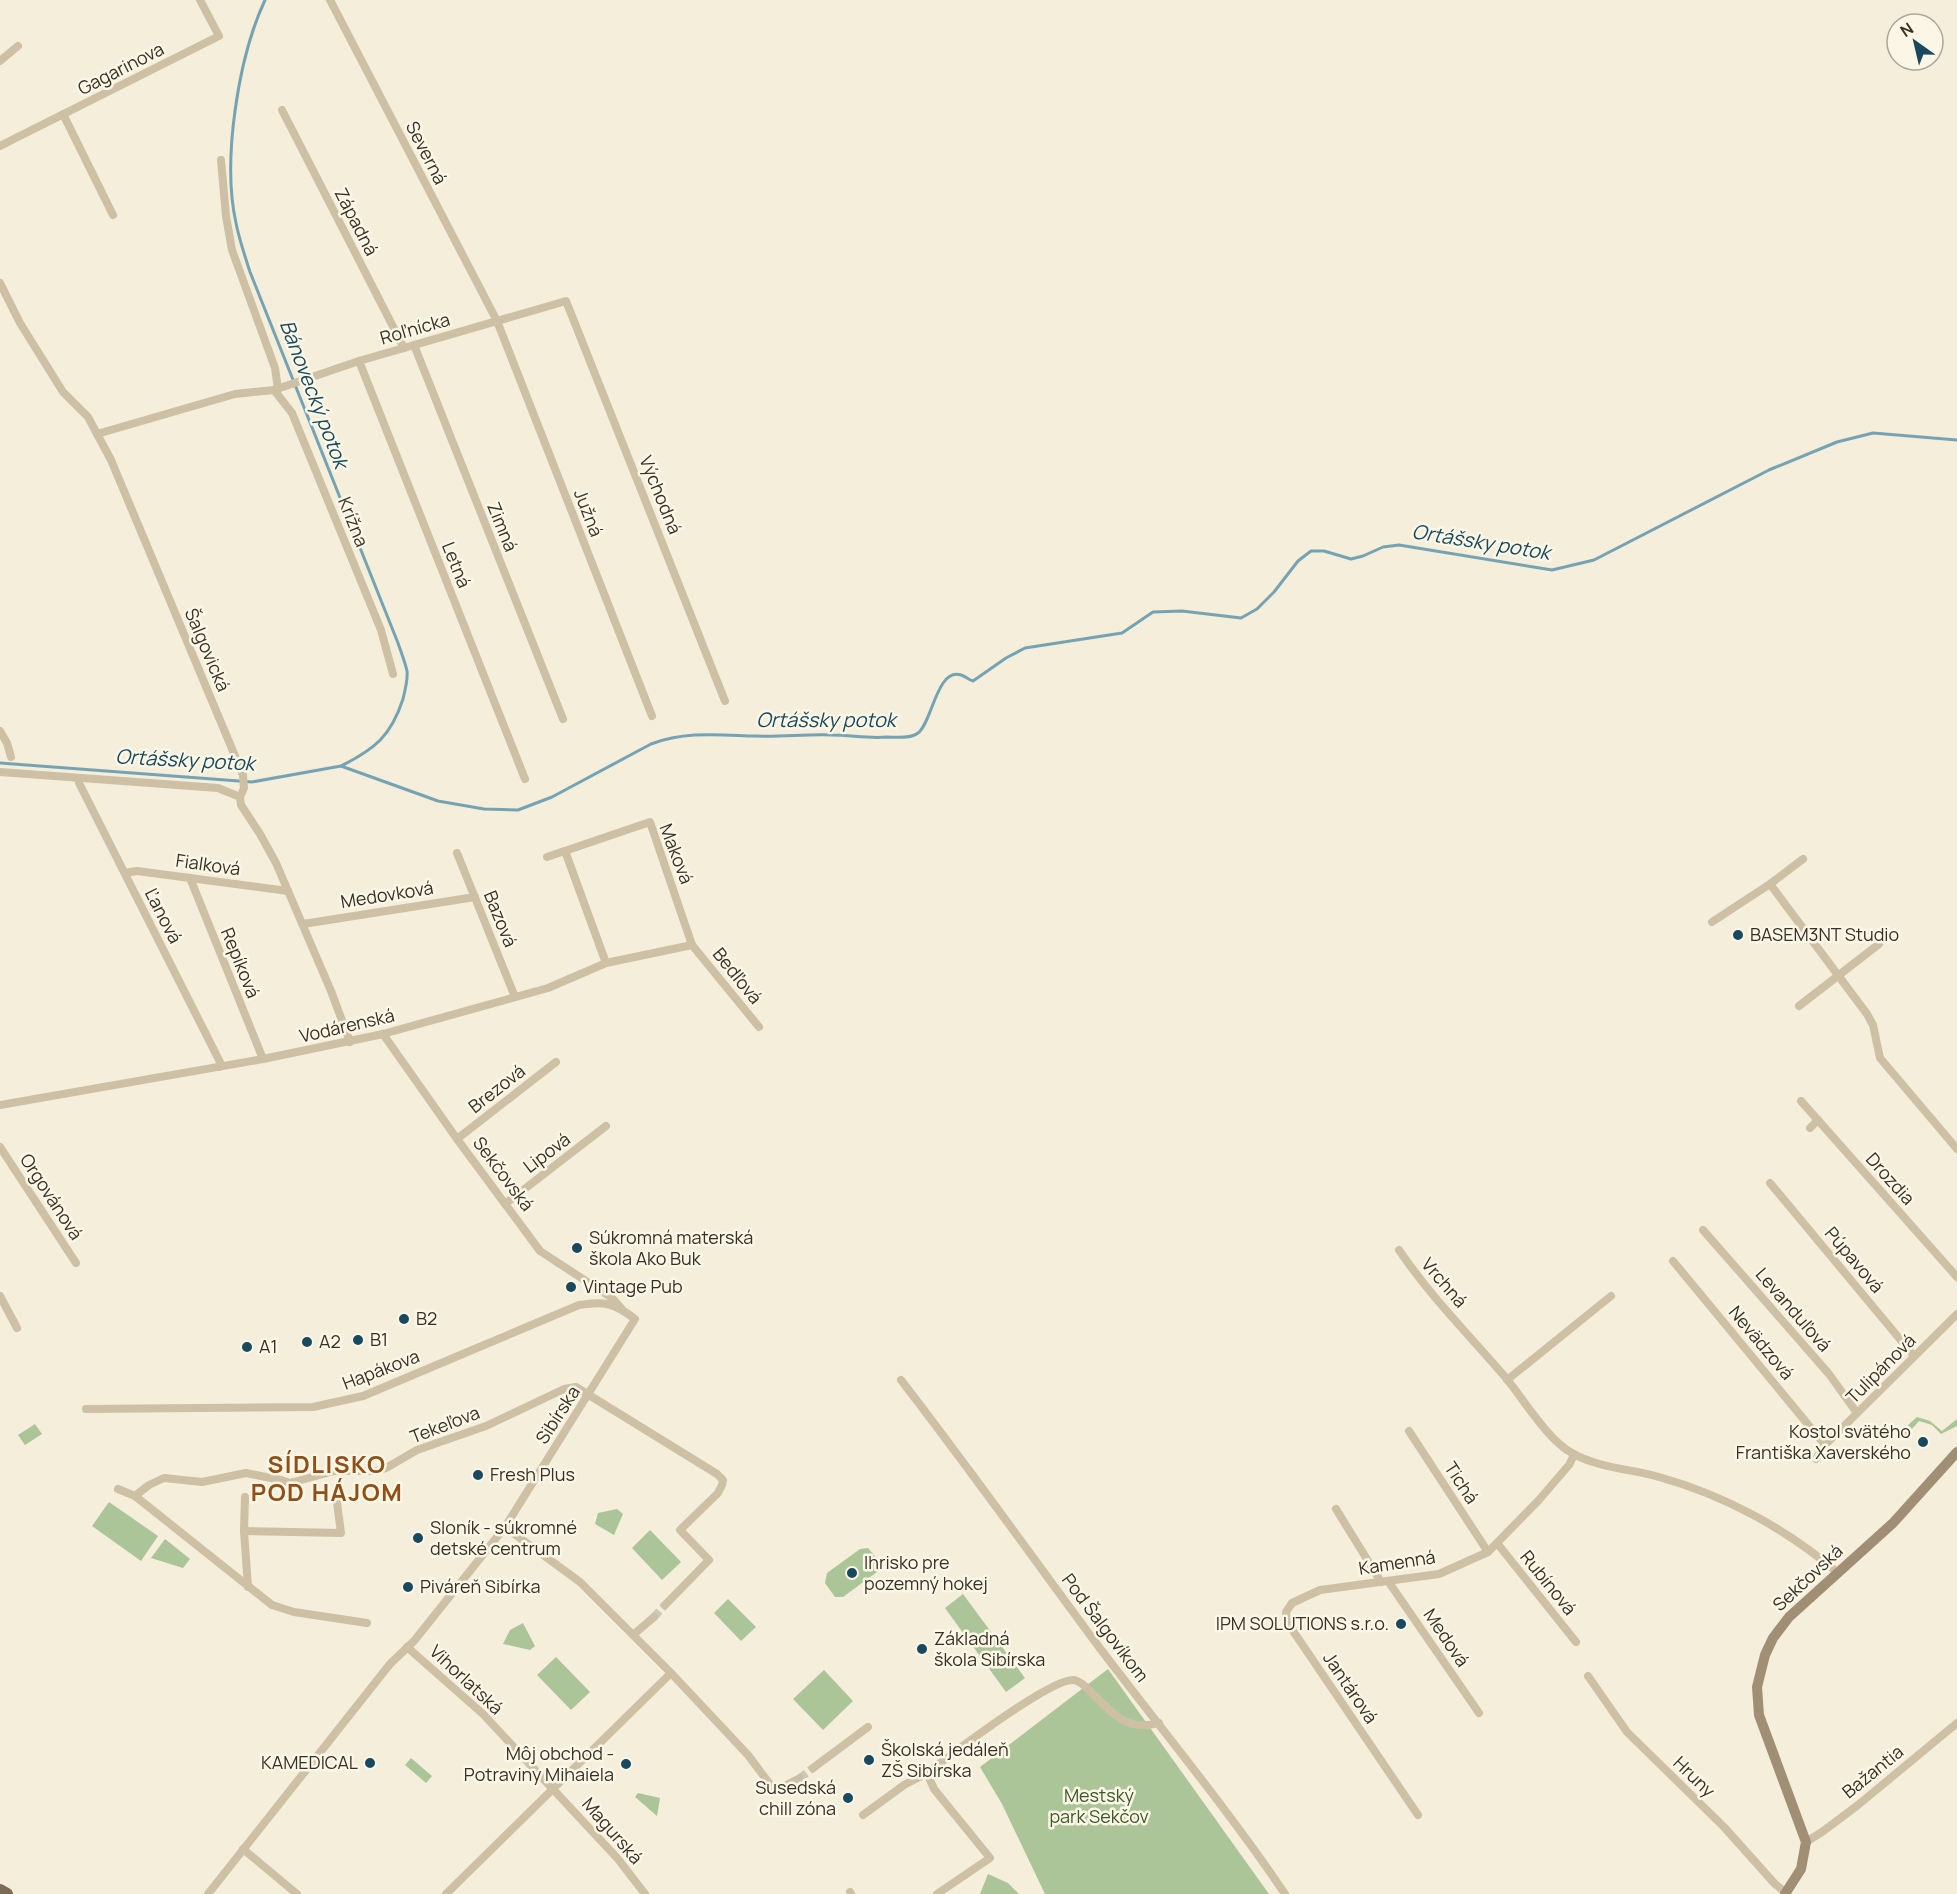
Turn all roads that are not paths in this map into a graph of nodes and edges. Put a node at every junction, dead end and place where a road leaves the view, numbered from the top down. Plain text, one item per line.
1 (200, 0) edge
2 (330, 0) edge
3 (18, 46) dead end
4 (0, 61) edge
5 (282, 110) dead end
6 (63, 114) junction
7 (0, 146) edge
8 (221, 160) dead end
9 (112, 215) dead end
10 (0, 283) edge
11 (566, 301) joint
12 (496, 321) junction
13 (414, 345) junction
14 (404, 348) junction
15 (359, 361) junction
16 (280, 388) junction
17 (97, 434) junction
18 (393, 674) dead end
19 (725, 701) dead end
20 (652, 716) dead end
21 (563, 719) dead end
22 (0, 731) edge
23 (11, 758) dead end
24 (0, 772) edge
25 (78, 778) junction
26 (525, 779) dead end
27 (240, 797) junction
28 (565, 851) junction
29 (457, 853) dead end
30 (546, 857) dead end
31 (1803, 858) dead end
32 (124, 873) junction
33 (190, 878) junction
34 (1770, 884) junction
35 (288, 891) junction
36 (475, 897) junction
37 (1713, 922) dead end
38 (303, 924) junction
39 (1880, 944) dead end
40 (692, 945) junction
41 (606, 963) junction
42 (1838, 975) junction
43 (515, 997) junction
44 (1799, 1006) dead end
45 (759, 1027) dead end
46 (382, 1034) junction
47 (350, 1042) junction
48 (263, 1059) junction
49 (556, 1062) dead end
50 (219, 1067) junction
51 (1801, 1101) dead end
52 (0, 1105) edge
53 (1818, 1120) junction
54 (606, 1126) dead end
55 (1810, 1128) dead end
56 (457, 1139) junction
57 (0, 1147) edge
58 (1957, 1149) edge
59 (1770, 1183) dead end
60 (505, 1204) junction
61 (1703, 1230) dead end
62 (1399, 1250) dead end
63 (1673, 1261) dead end
64 (76, 1263) dead end
65 (1957, 1277) edge
66 (0, 1296) edge
67 (1611, 1296) dead end
68 (621, 1308) junction
69 (1957, 1314) edge
70 (635, 1319) joint
71 (17, 1328) dead end
72 (1914, 1356) junction
73 (901, 1380) dead end
74 (1507, 1380) junction
75 (589, 1395) junction
76 (86, 1409) dead end
77 (1857, 1413) junction
78 (1409, 1431) dead end
79 (1826, 1445) junction
80 (1957, 1452) edge
81 (1574, 1455) junction
82 (1816, 1459) dead end
83 (118, 1489) dead end
84 (336, 1495) dead end
85 (135, 1496) junction
86 (245, 1497) dead end
87 (1336, 1509) dead end
88 (505, 1527) junction
89 (244, 1532) junction
90 (1497, 1544) junction
91 (1488, 1552) junction
92 (1838, 1573) junction
93 (1384, 1581) junction
94 (248, 1587) junction
95 (1320, 1590) joint
96 (665, 1605) tunnel mouth
97 (654, 1617) tunnel mouth
98 (367, 1623) dead end
99 (633, 1635) junction
100 (1576, 1642) dead end
101 (407, 1647) junction
102 (671, 1673) junction
103 (1588, 1676) dead end
104 (1479, 1713) dead end
105 (1159, 1723) junction
106 (1957, 1723) edge
107 (868, 1727) dead end
108 (813, 1768) tunnel mouth
109 (927, 1773) junction
110 (800, 1778) tunnel mouth
111 (554, 1790) junction
112 (864, 1814) dead end
113 (1418, 1815) dead end
114 (1806, 1842) junction
115 (243, 1849) junction
116 (0, 1890) edge
117 (1786, 1893) edge
118 (7, 1894) edge
119 (208, 1894) edge
120 (297, 1894) edge
121 (446, 1894) edge
122 (645, 1894) edge
123 (937, 1894) edge
124 (1285, 1894) edge

1 - 6 street, Gagarinova
2 - 12 street, Severná
3 - 4 street
5 - 14 street, Západná
6 - 7 street, Gagarinova
6 - 9 street
8 - 16 street
10 - 17 street, Šalgovická
11 - 12 street, Roľnícka
11 - 19 street, Východná
12 - 13 street, Roľnícka
12 - 20 street, Južná
13 - 14 street, Roľnícka
13 - 21 street, Zimná
14 - 15 street, Roľnícka
15 - 16 street, Roľnícka
15 - 26 street, Letná
16 - 17 street
16 - 18 street, Krížna
17 - 27 street, Šalgovická
22 - 23 street
24 - 25 street
25 - 27 street
25 - 32 street, Ľanová
27 - 35 street
28 - 30 street, Maková
28 - 40 street, Maková
28 - 41 street
29 - 36 street, Bazová
31 - 34 street
32 - 33 street, Fialková
32 - 50 street, Ľanová
33 - 35 street, Fialková
33 - 48 street, Repíková
34 - 37 street
34 - 42 street
35 - 38 street
36 - 38 street, Medovková
36 - 43 street, Bazová
38 - 47 street
39 - 42 street
40 - 41 street, Vodárenská
40 - 45 street, Bedľová
41 - 43 street, Vodárenská
42 - 44 street
42 - 58 street
43 - 46 street, Vodárenská
46 - 47 street, Vodárenská
46 - 56 street, Sekčovská
47 - 48 street, Vodárenská
48 - 50 street, Vodárenská
49 - 56 street, Brezová
50 - 52 street, Vodárenská
51 - 53 street, Drozdia
53 - 55 street
53 - 65 street, Drozdia
54 - 60 street, Lipová
56 - 60 street, Sekčovská
57 - 64 street, Orgovánová
59 - 72 street, Púpavová
60 - 68 street, Sekčovská
61 - 77 street, Levanduľová
62 - 74 street, Vrchná
63 - 79 street, Nevädzová
66 - 71 street
67 - 74 street
68 - 70 street, Hapákova
68 - 76 street, Hapákova
69 - 72 street, Tulipánová
70 - 75 street, Sibírska
72 - 77 street, Tulipánová
73 - 105 street, Pod Šalgovíkom
74 - 81 street
75 - 85 street, Tekeľova
75 - 88 street, Sibírska
75 - 96 street
77 - 79 street, Tulipánová
78 - 91 street, Tichá
79 - 82 street, Tulipánová
80 - 92 street, Sekčovská
81 - 90 street, Kamenná
81 - 92 street
83 - 85 street
84 - 89 street
85 - 94 street
86 - 89 street
87 - 93 street, Medová
88 - 99 street
88 - 101 street, Sibírska
89 - 94 street
90 - 91 street, Kamenná
90 - 100 street, Rubínová
91 - 93 street, Kamenná
92 - 114 street, Sekčovská
93 - 95 street, Kamenná
93 - 104 street, Medová
94 - 98 street
95 - 113 street, Jantárová
97 - 99 street
99 - 102 street
101 - 111 street, Vihorlatská
101 - 115 street, Vihorlatská
102 - 110 street
102 - 111 street
103 - 117 street, Hruny
105 - 109 street
105 - 124 street, Pod Šalgovíkom
106 - 114 street, Bažantia
107 - 108 street
109 - 112 street
109 - 123 street
111 - 121 street
111 - 122 street, Magurská
114 - 117 street
115 - 119 street, Vihorlatská
115 - 120 street
116 - 118 main road

